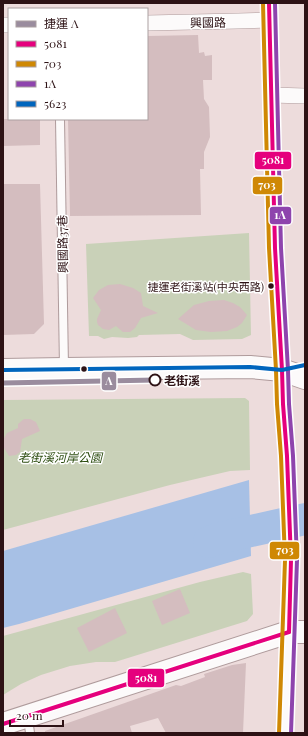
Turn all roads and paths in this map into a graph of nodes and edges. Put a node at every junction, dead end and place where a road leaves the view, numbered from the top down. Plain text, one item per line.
1 (269, 3) edge
2 (269, 20) junction
3 (148, 23) edge
4 (271, 95) junction
5 (305, 96) edge
6 (60, 120) edge
7 (305, 365) edge
8 (64, 369) junction
9 (3, 370) edge
10 (282, 370) junction
11 (305, 378) edge
12 (297, 632) edge
13 (3, 724) edge
14 (29, 725) edge
15 (285, 733) edge

1 - 2 street
2 - 3 street, 興國路
2 - 4 street
4 - 5 street
4 - 10 street
6 - 8 lane, 興國路37巷
7 - 10 main road
8 - 9 main road
8 - 10 main road
10 - 11 main road
10 - 12 street
12 - 14 main road
12 - 15 street
13 - 14 main road

